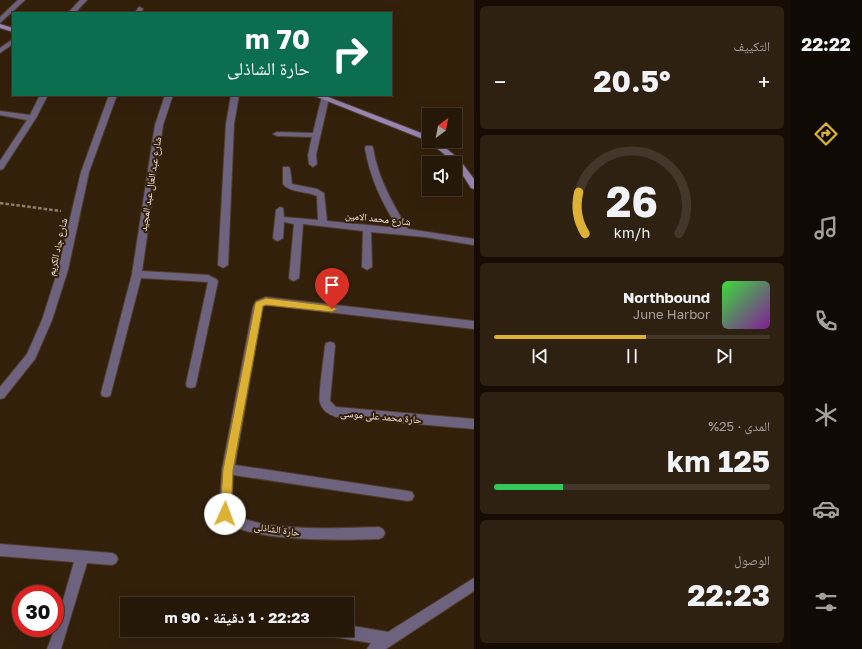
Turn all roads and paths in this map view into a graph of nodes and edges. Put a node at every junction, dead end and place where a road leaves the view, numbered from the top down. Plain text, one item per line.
1 (22, 0) edge
2 (84, 0) edge
3 (72, 12) edge
4 (0, 21) edge
5 (0, 26) edge
6 (12, 30) edge
7 (12, 43) edge
8 (0, 51) edge
9 (43, 96) edge
10 (113, 96) edge
11 (169, 96) edge
12 (235, 96) edge
13 (319, 96) edge
14 (325, 98) junction
15 (0, 113) edge
16 (32, 118) junction
17 (277, 134) dead end
18 (316, 135) junction
19 (422, 136) edge
20 (369, 148) dead end
21 (442, 148) edge
22 (313, 164) dead end
23 (1, 165) edge
24 (286, 169) dead end
25 (474, 186) edge
26 (0, 203) edge
27 (280, 210) dead end
28 (76, 213) junction
29 (279, 219) junction
30 (299, 222) junction
31 (323, 224) junction
32 (367, 228) junction
33 (406, 232) junction
34 (278, 238) dead end
35 (474, 242) edge
36 (223, 265) dead end
37 (367, 267) dead end
38 (137, 274) junction
39 (294, 278) dead end
40 (474, 326) edge
41 (330, 346) dead end
42 (192, 384) dead end
43 (106, 393) dead end
44 (0, 394) edge
45 (474, 424) edge
46 (228, 470) junction
47 (408, 496) dead end
48 (379, 533) dead end
49 (0, 550) edge
50 (82, 557) junction
51 (112, 560) dead end
52 (474, 584) edge
53 (354, 633) edge
54 (389, 639) junction
55 (54, 649) edge
56 (374, 649) edge

1 - 4 street
2 - 3 street
5 - 6 street
7 - 8 street
9 - 16 street
10 - 28 street, شارع جاد الكريم
11 - 38 street, شارع عبد العال عبد المجيد
12 - 36 street
13 - 14 street
14 - 18 street
14 - 19 street
15 - 16 street
16 - 23 street
17 - 18 street
18 - 22 street
20 - 33 street
21 - 25 street
24 - 31 street
26 - 28 path
27 - 29 street
28 - 44 street, شارع جاد الكريم
29 - 30 street, شارع محمد الامين
29 - 34 street
30 - 31 street, شارع محمد الامين
30 - 39 street
31 - 32 street, شارع محمد الامين
32 - 33 street, شارع محمد الامين
32 - 37 street
33 - 35 street, شارع محمد الامين
38 - 42 street
38 - 43 street, شارع عبد العال عبد المجيد
40 - 46 street, حارة الشاذلى
41 - 45 street, حارة محمد على موسى
46 - 47 street
46 - 48 street, حارة الشاذلى
49 - 50 street
50 - 51 street
50 - 55 street
52 - 54 street
53 - 54 street
54 - 56 street

